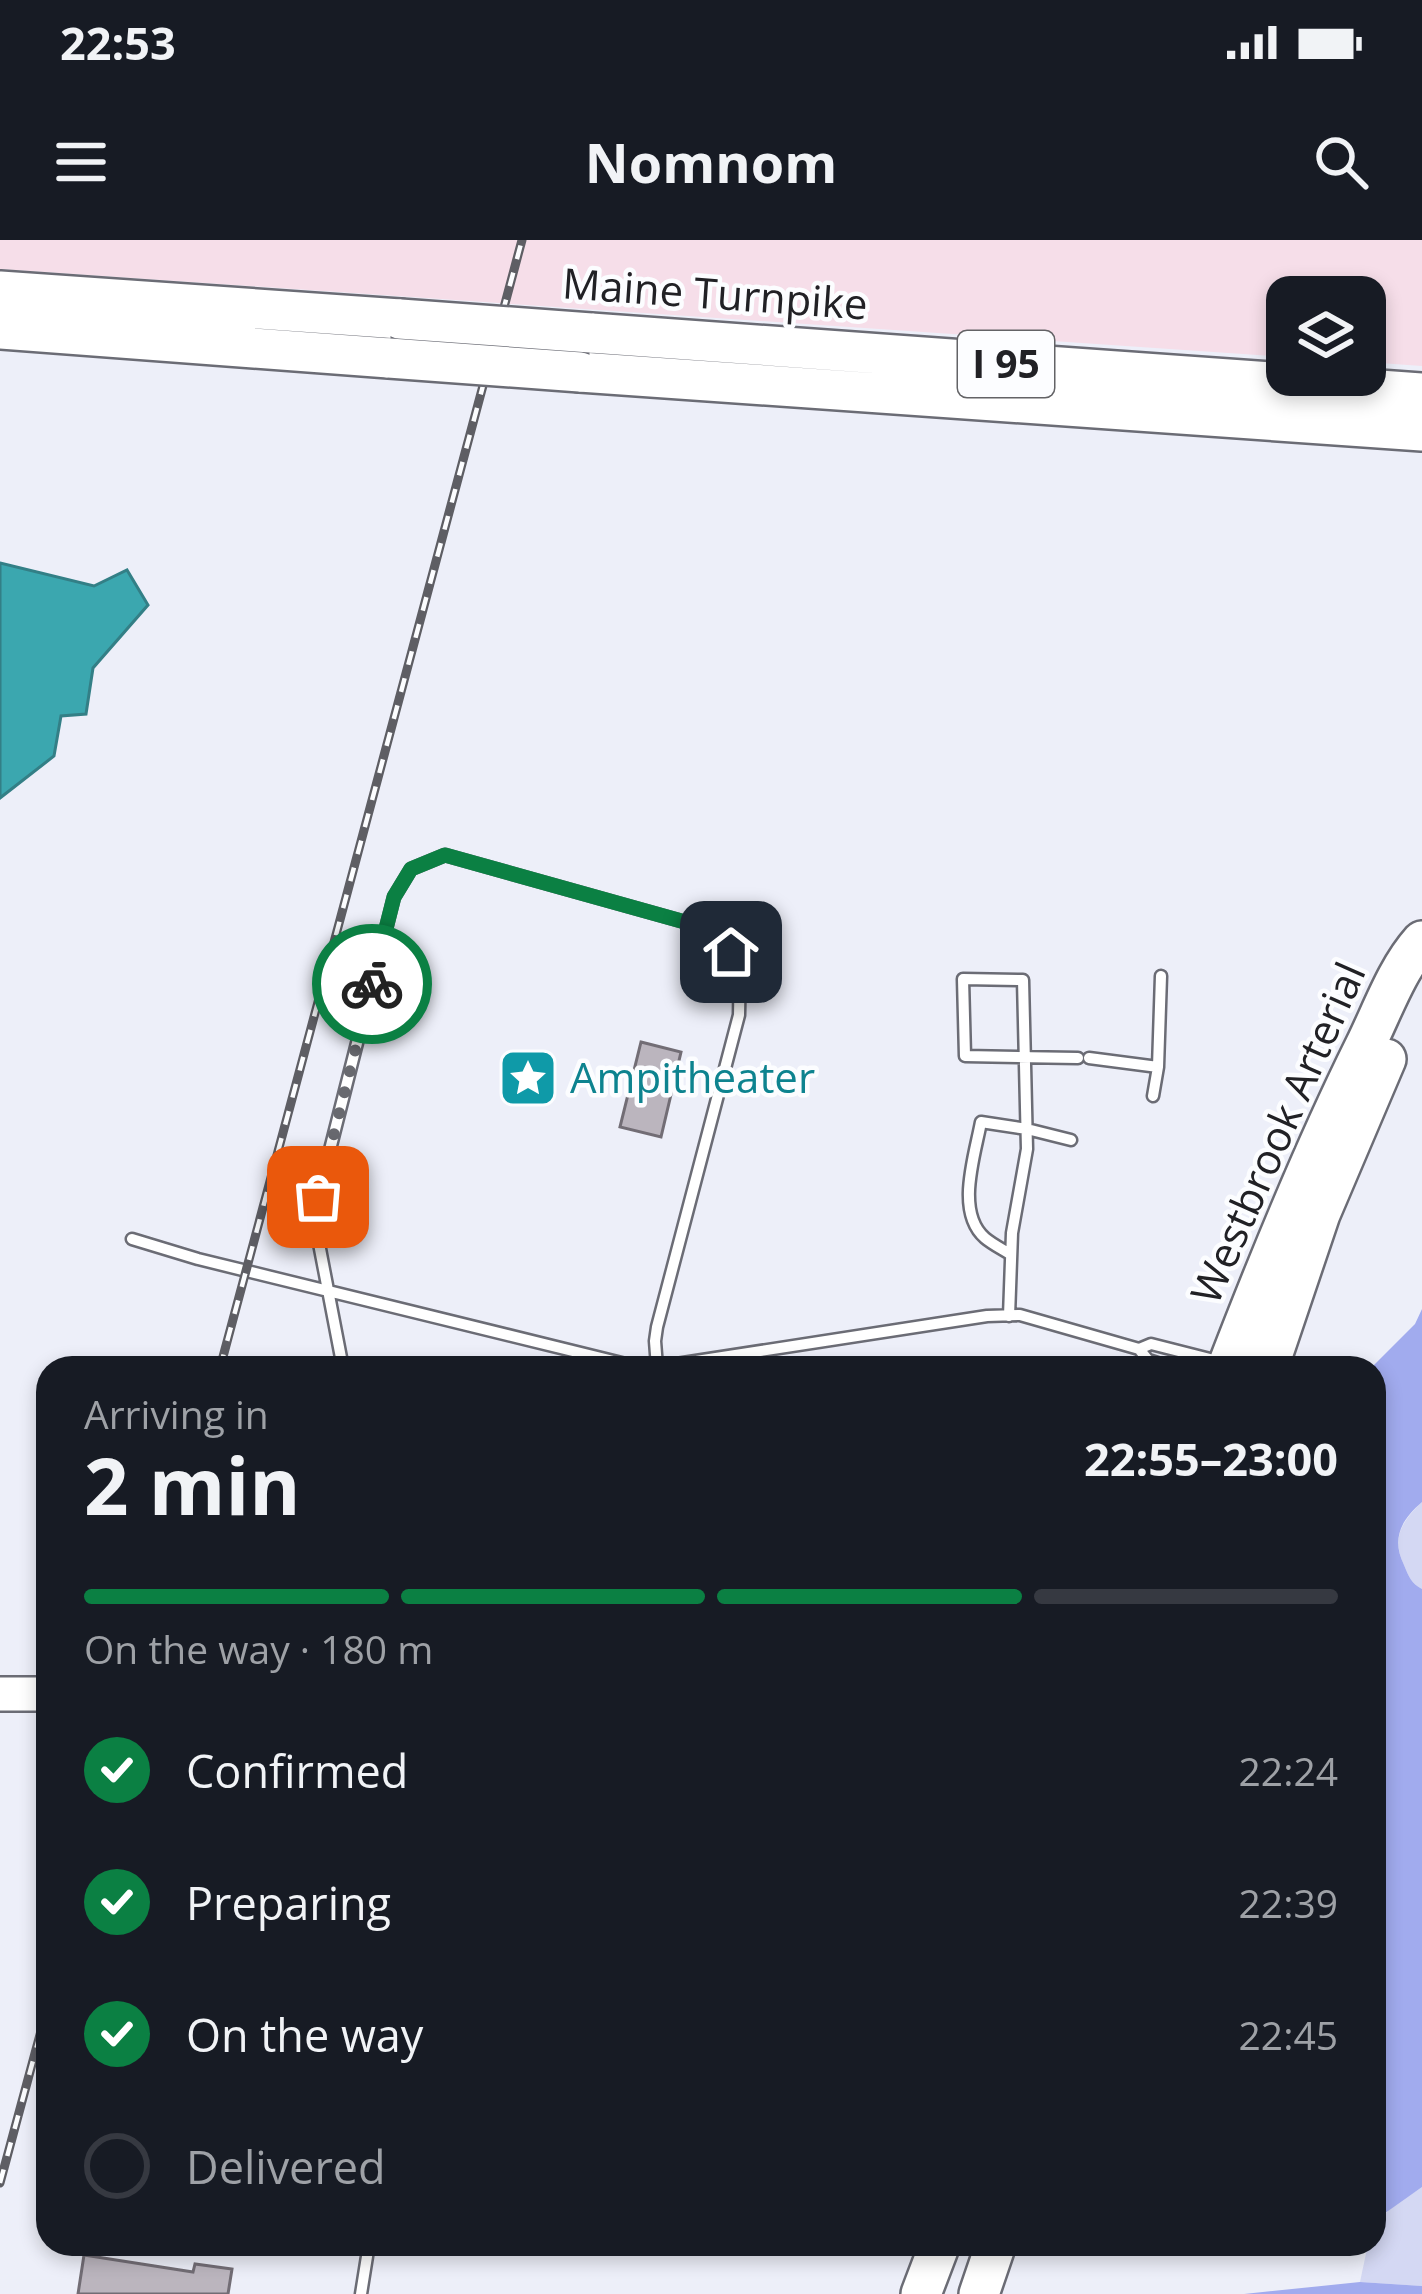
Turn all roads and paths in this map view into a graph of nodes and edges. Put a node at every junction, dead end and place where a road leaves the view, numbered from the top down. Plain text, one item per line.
1 (0, 291) edge
2 (0, 329) edge
3 (1422, 393) edge
4 (1422, 431) edge
5 (1422, 941) edge
6 (1422, 973) edge
7 (1161, 976) dead end
8 (1025, 1057) junction
9 (1157, 1067) junction
10 (1154, 1096) dead end
11 (1027, 1129) junction
12 (1070, 1140) dead end
13 (132, 1239) dead end
14 (1010, 1254) junction
15 (328, 1292) junction
16 (1009, 1316) junction
17 (1139, 1349) junction
18 (341, 1356) edge
19 (593, 1356) edge
20 (656, 1356) edge
21 (723, 1356) edge
22 (1145, 1356) edge
23 (1198, 1356) edge
24 (1232, 1356) edge
25 (1272, 1356) edge
26 (0, 1694) edge
27 (36, 1694) edge
28 (368, 2256) edge
29 (935, 2256) edge
30 (992, 2256) edge
31 (361, 2294) edge
32 (921, 2294) edge
33 (979, 2294) edge

1 - 3 highway, Maine Turnpike / I 95, bridge
2 - 4 highway, Maine Turnpike / I 95, bridge
5 - 24 highway, Westbrook Arterial
6 - 25 highway, Westbrook Arterial
7 - 9 lane
8 - 8 lane
8 - 9 lane
8 - 11 lane
9 - 10 lane
11 - 12 lane
11 - 14 lane
11 - 14 lane
13 - 15 lane
14 - 16 lane
15 - 18 lane
15 - 19 lane
15 - 20 lane
16 - 17 lane
16 - 21 lane
17 - 22 lane
17 - 23 lane
26 - 27 main road
28 - 31 lane
29 - 32 highway
30 - 33 highway

